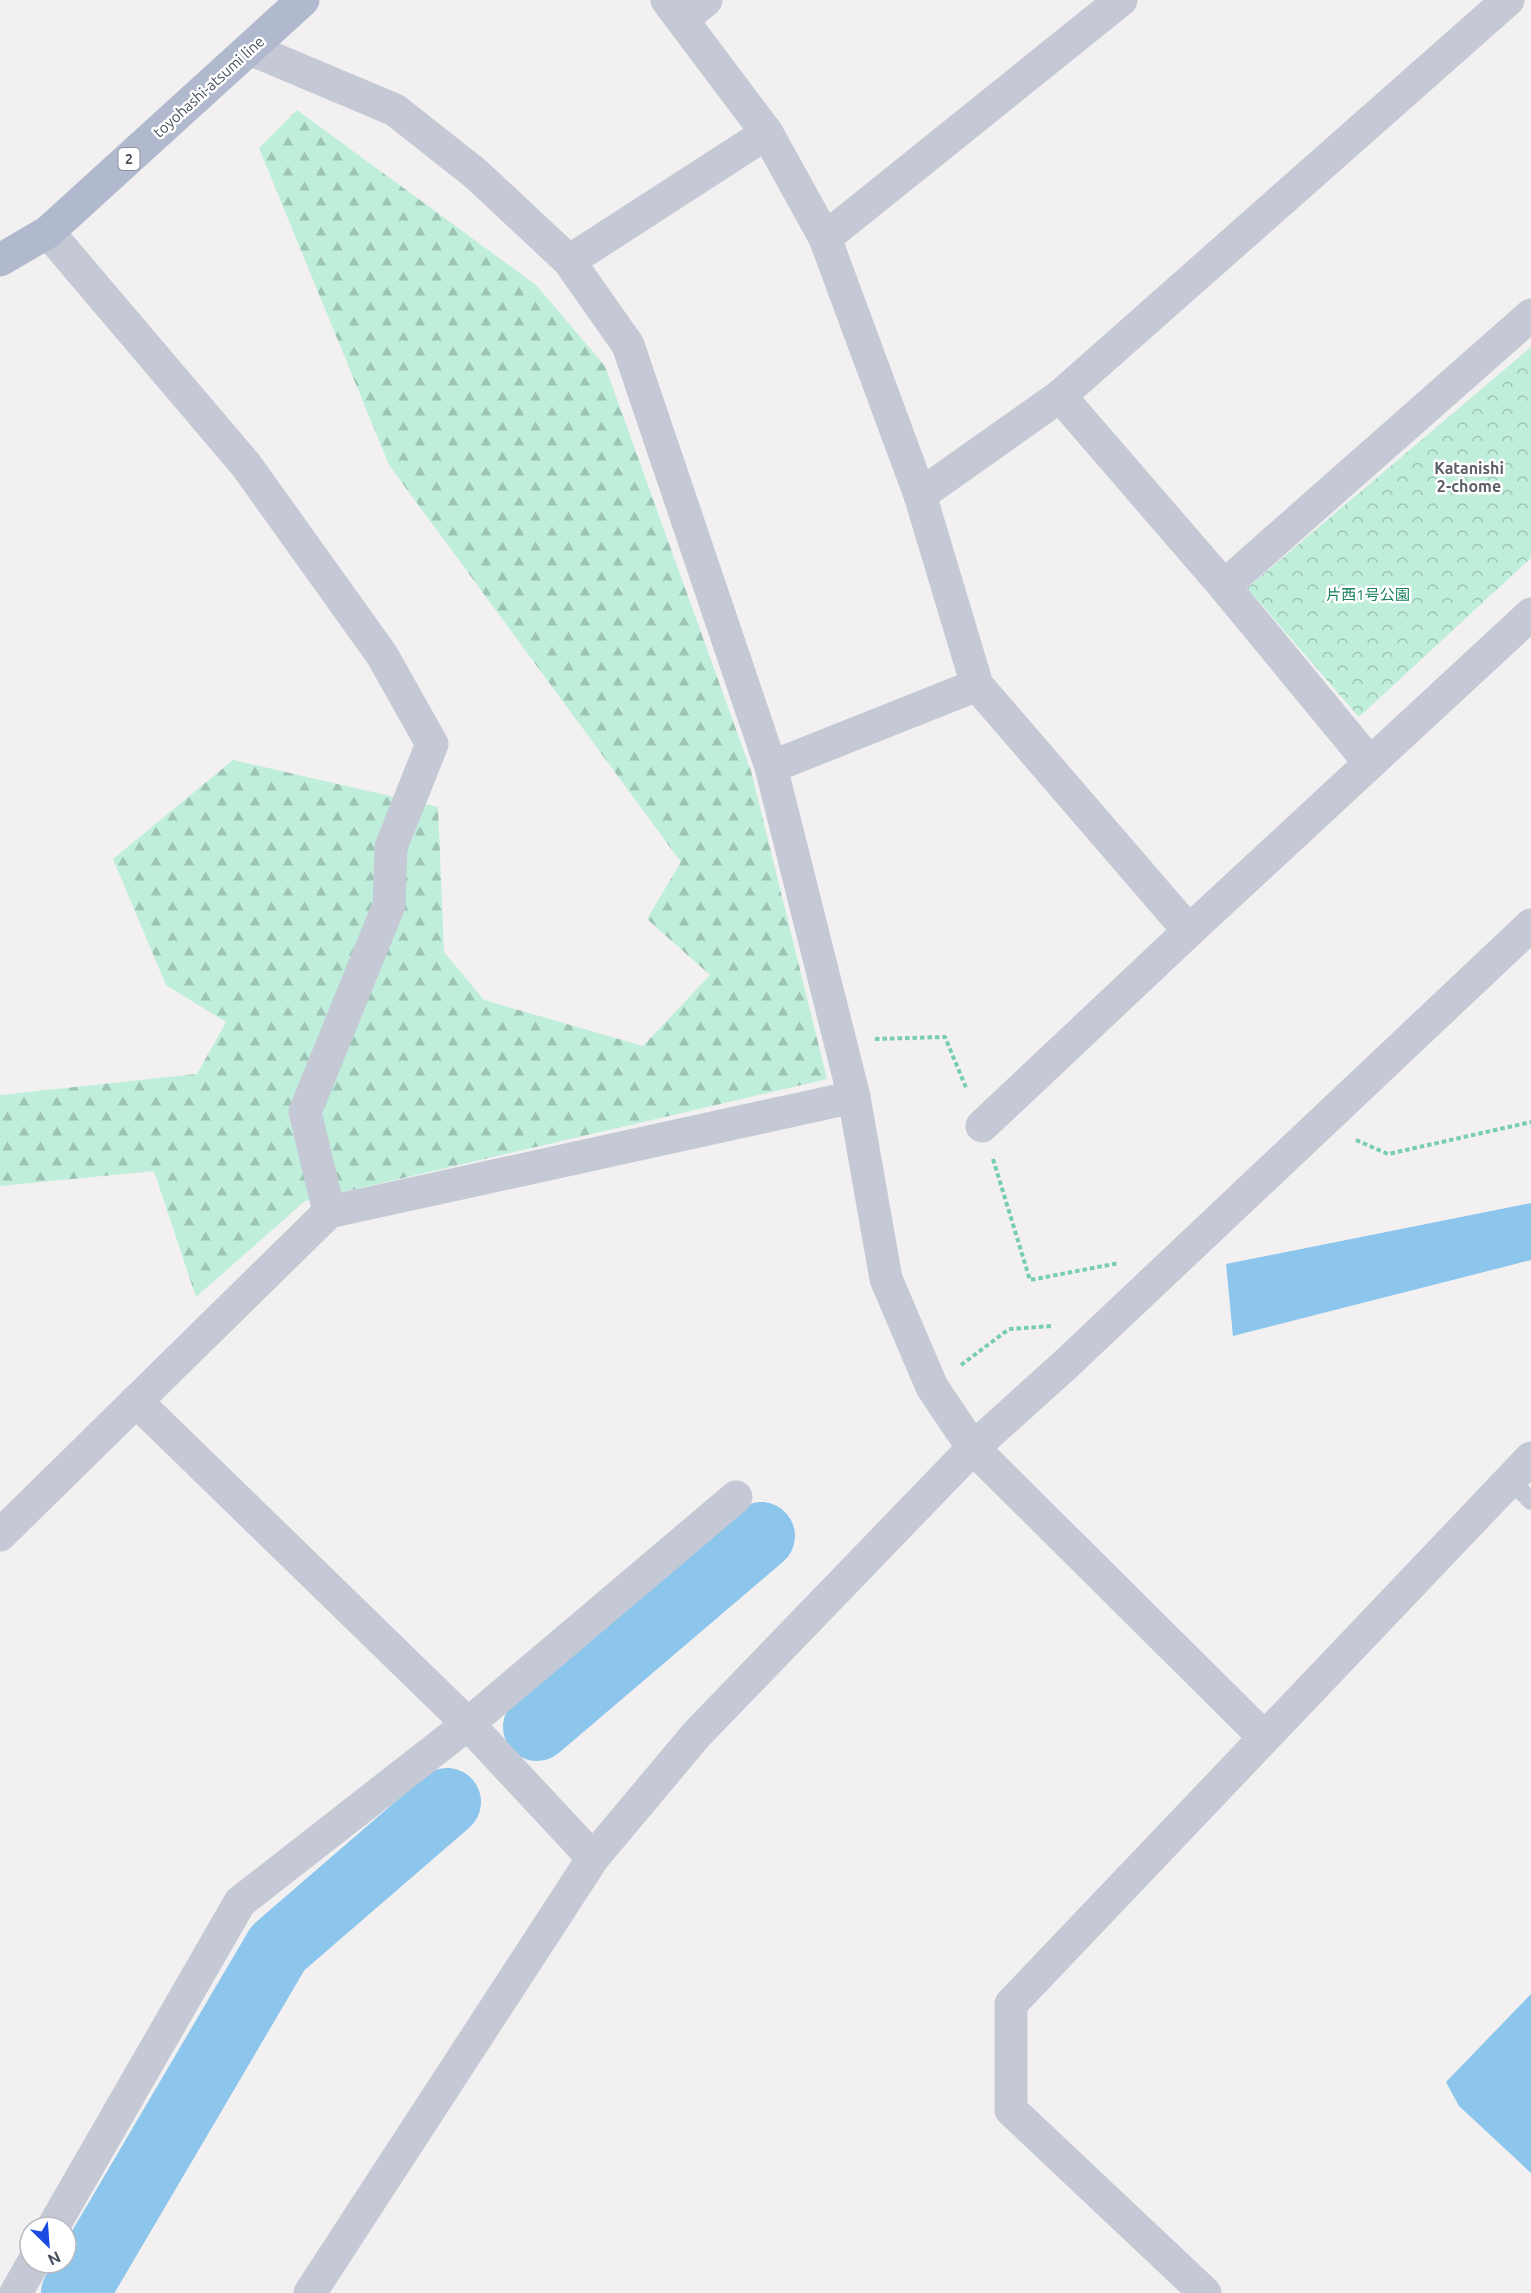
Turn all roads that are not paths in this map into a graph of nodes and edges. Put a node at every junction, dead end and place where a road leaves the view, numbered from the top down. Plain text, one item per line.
1 (303, 0) edge
2 (1121, 0) edge
3 (1508, 0) edge
4 (685, 6) edge
5 (250, 49) junction
6 (767, 133) junction
7 (48, 232) junction
8 (825, 238) junction
9 (0, 260) edge
10 (569, 261) junction
11 (1531, 315) edge
12 (1060, 396) junction
13 (920, 495) junction
14 (1224, 585) junction
15 (1531, 614) edge
16 (977, 684) junction
17 (1370, 763) junction
18 (771, 767) junction
19 (1531, 925) edge
20 (1189, 932) junction
21 (854, 1097) junction
22 (982, 1126) road end
23 (329, 1212) junction
24 (136, 1401) junction
25 (973, 1448) junction
26 (1524, 1480) edge
27 (736, 1497) dead end
28 (2, 1528) edge
29 (468, 1724) junction
30 (1264, 1737) junction
31 (593, 1858) junction
32 (60, 2215) edge
33 (26, 2275) edge
34 (16, 2293) edge
35 (310, 2293) edge
36 (1205, 2293) edge

1 - 5 main road, toyohashi-atsumi line / 2
2 - 8 street
3 - 12 street
4 - 6 street
5 - 7 main road, toyohashi-atsumi line / 2
5 - 10 street
6 - 8 street
6 - 10 street
7 - 9 main road, toyohashi-atsumi line / 2
7 - 23 street
8 - 13 street
10 - 18 street
11 - 14 street
12 - 13 street
12 - 14 street
13 - 16 street
14 - 17 street
15 - 17 street
16 - 18 street
16 - 20 street
17 - 20 street
18 - 21 street
19 - 25 street
20 - 22 street
21 - 23 street
21 - 25 street
23 - 24 street
24 - 28 street
24 - 29 street
25 - 30 street
25 - 31 street
26 - 30 street
27 - 29 street
29 - 31 street
29 - 32 street
30 - 36 street
31 - 35 street
33 - 34 street

